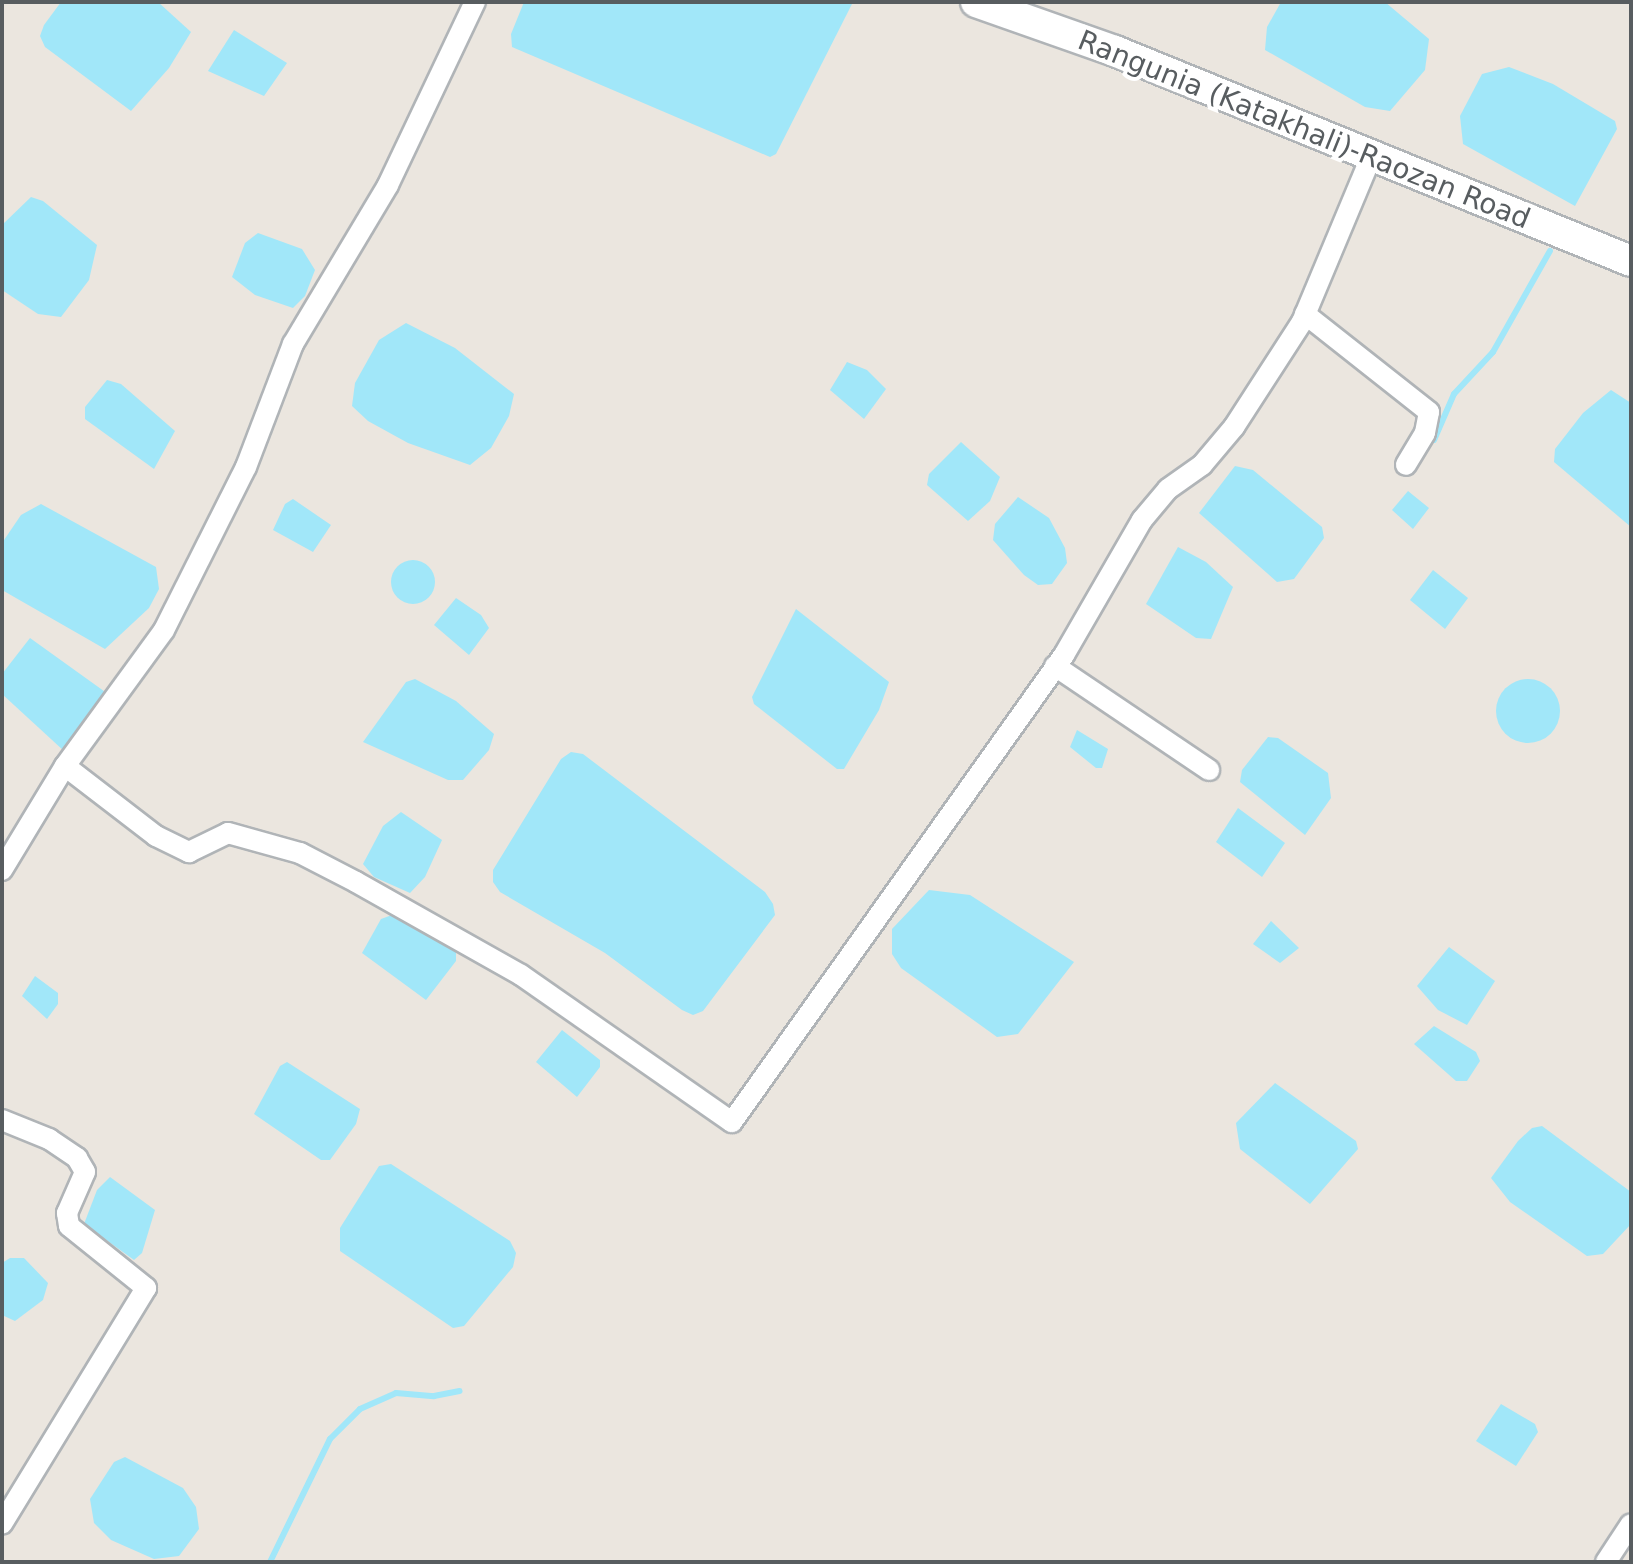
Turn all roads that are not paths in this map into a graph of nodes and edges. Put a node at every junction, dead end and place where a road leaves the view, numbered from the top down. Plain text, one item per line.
1 (475, 2) edge
2 (976, 2) edge
3 (1372, 155) junction
4 (1631, 261) edge
5 (1305, 314) junction
6 (1406, 465) dead end
7 (1055, 666) junction
8 (65, 766) junction
9 (1209, 770) dead end
10 (2, 870) edge
11 (2, 1120) edge
12 (2, 1524) edge
13 (1631, 1524) edge
14 (1606, 1562) edge

1 - 8 street
2 - 3 main road, Rangunia (Katakhali)-Raozan Road
3 - 4 main road, Rangunia (Katakhali)-Raozan Road
3 - 5 street
5 - 6 street
5 - 7 street
7 - 8 street
7 - 9 street
8 - 10 street
11 - 12 street
13 - 14 street

